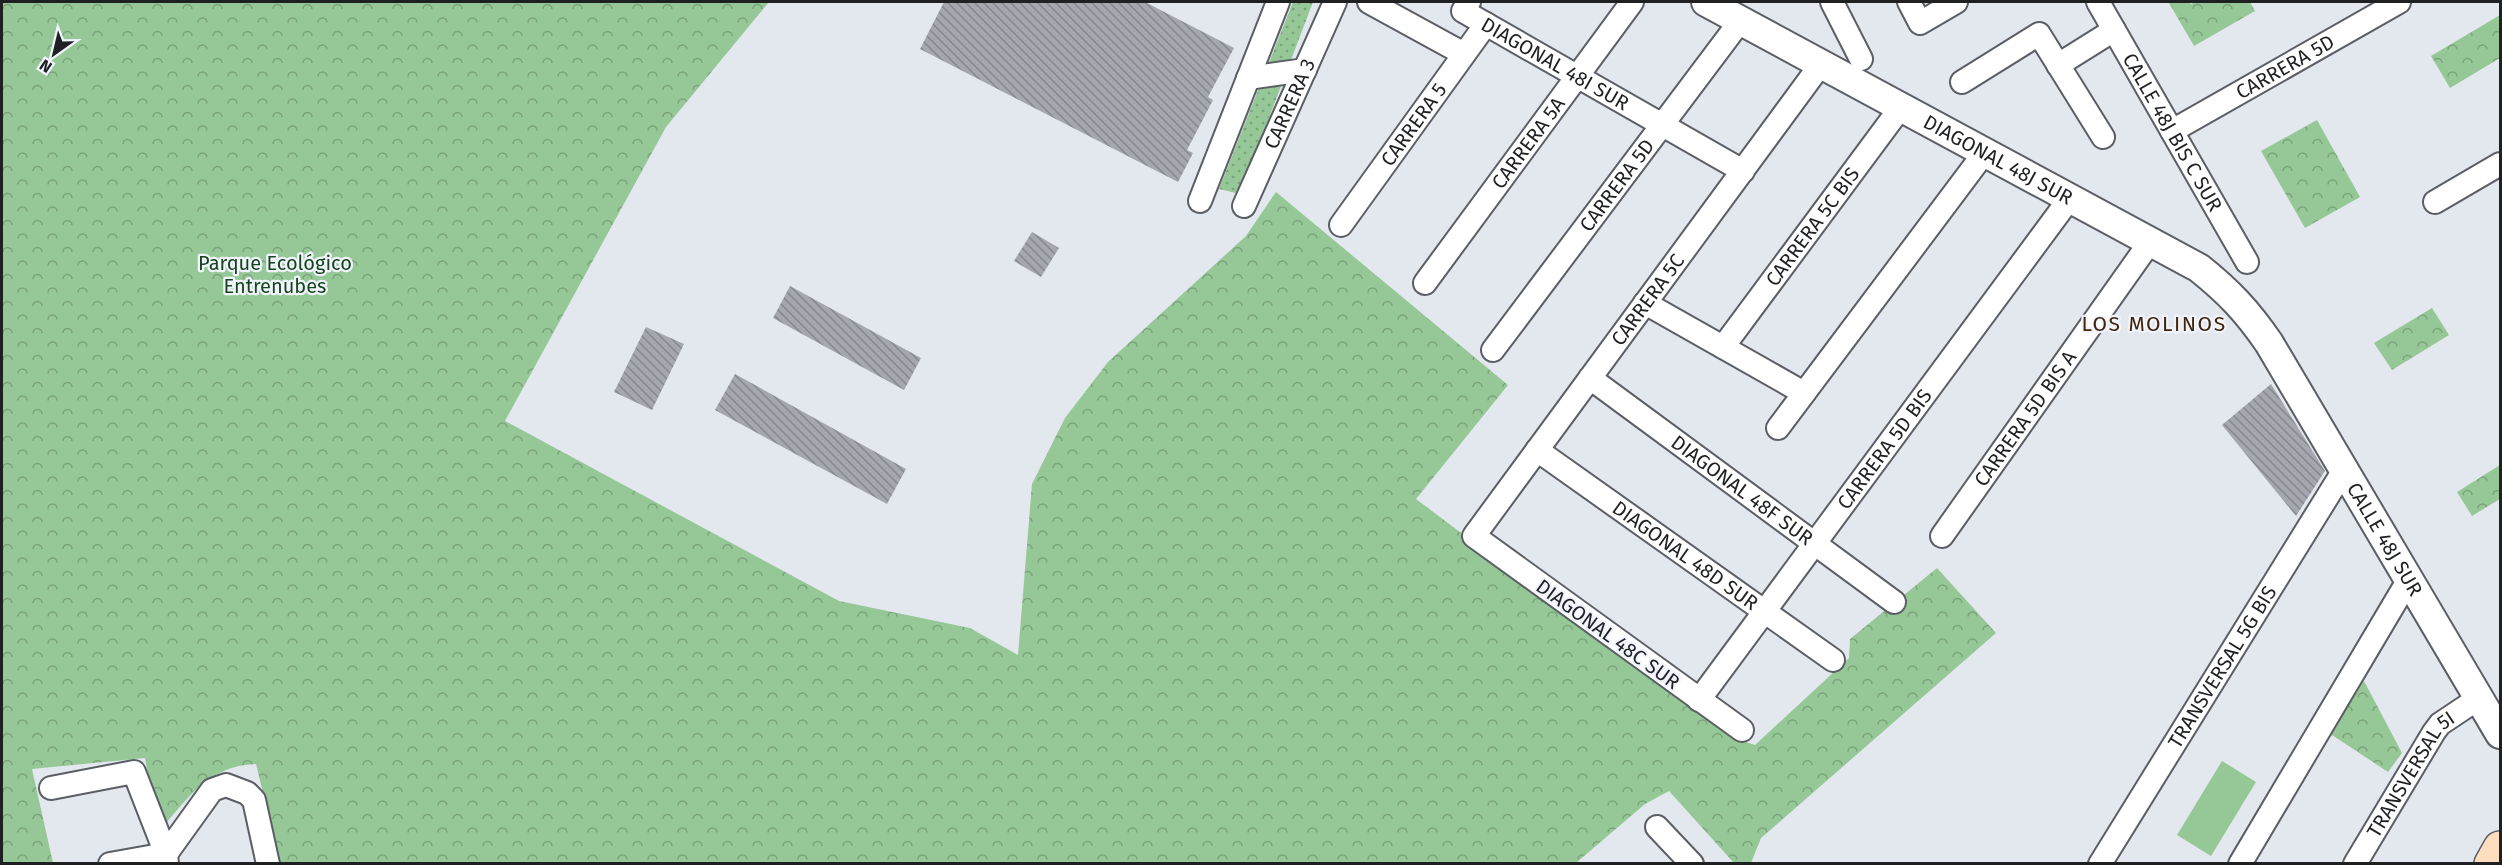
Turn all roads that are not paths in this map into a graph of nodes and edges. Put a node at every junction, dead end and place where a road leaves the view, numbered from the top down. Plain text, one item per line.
1 (1278, 2) edge
2 (1335, 2) edge
3 (1369, 2) edge
4 (1632, 2) edge
5 (1706, 2) edge
6 (1832, 2) edge
7 (1909, 2) edge
8 (1956, 2) edge
9 (2098, 2) edge
10 (2398, 2) edge
11 (1466, 6) edge
12 (1741, 21) junction
13 (1486, 24) junction
14 (2114, 30) junction
15 (1464, 54) junction
16 (1861, 58) dead end
17 (1821, 64) junction
18 (2058, 65) junction
19 (1305, 70) junction
20 (1577, 76) junction
21 (1248, 78) junction
22 (1962, 82) dead end
23 (1901, 107) junction
24 (1663, 125) junction
25 (2172, 131) junction
26 (2103, 137) dead end
27 (1985, 152) junction
28 (2500, 164) edge
29 (1743, 171) junction
30 (2070, 198) junction
31 (1200, 201) dead end
32 (2435, 202) dead end
33 (1244, 206) dead end
34 (1341, 225) dead end
35 (2150, 242) junction
36 (2247, 262) dead end
37 (1425, 283) dead end
38 (1646, 303) junction
39 (2269, 343) joint
40 (1723, 347) junction
41 (1493, 350) dead end
42 (1590, 378) junction
43 (1804, 393) junction
44 (1778, 428) dead end
45 (1537, 450) junction
46 (2344, 470) junction
47 (1474, 536) joint
48 (1942, 536) dead end
49 (1815, 544) junction
50 (2409, 579) junction
51 (1894, 602) dead end
52 (1765, 612) junction
53 (1833, 660) dead end
54 (2479, 698) junction
55 (1699, 700) junction
56 (1742, 730) dead end
57 (2500, 734) edge
58 (51, 788) dead end
59 (1657, 827) dead end
60 (2500, 848) edge
61 (167, 859) edge
62 (110, 864) edge
63 (268, 864) edge
64 (1692, 864) edge
65 (2100, 864) edge
66 (2240, 864) edge
67 (2355, 864) edge
68 (2491, 864) edge

1 - 21 street
2 - 19 street, CARRERA 3
3 - 15 street, DIAGONAL 48I SUR
4 - 20 street, CARRERA 5A
5 - 12 street, DIAGONAL 48J SUR
6 - 16 street
7 - 8 street
9 - 14 street, CALLE 48J BIS C SUR
10 - 25 street, CARRERA 5D
11 - 13 street, DIAGONAL 48I SUR
12 - 17 street, DIAGONAL 48J SUR
12 - 24 street, CARRERA 5D
13 - 15 street, CARRERA 5
13 - 20 street, DIAGONAL 48I SUR
14 - 18 street
14 - 25 street, CALLE 48J BIS C SUR
15 - 34 street, CARRERA 5
17 - 23 street, DIAGONAL 48J SUR
17 - 29 street, CARRERA 5C
18 - 22 street
18 - 26 street
19 - 21 street
19 - 33 street, CARRERA 3
20 - 24 street, DIAGONAL 48I SUR
20 - 37 street, CARRERA 5A
21 - 31 street
23 - 27 street, DIAGONAL 48J SUR
23 - 40 street, CARRERA 5C BIS
24 - 29 street, DIAGONAL 48I SUR
24 - 41 street, CARRERA 5D
25 - 36 street, CALLE 48J BIS C SUR
27 - 30 street, DIAGONAL 48J SUR
27 - 43 street
28 - 32 street
29 - 38 street, CARRERA 5C
30 - 35 street, DIAGONAL 48J SUR
30 - 49 street, CARRERA 5D BIS
35 - 39 street, DIAGONAL 48J SUR
35 - 48 street, CARRERA 5D BIS A
38 - 40 street
38 - 42 street, CARRERA 5C
39 - 46 street, CALLE 48J SUR
40 - 43 street
42 - 45 street, CARRERA 5C
42 - 49 street, DIAGONAL 48F SUR
43 - 44 street
45 - 47 street, CARRERA 5C
45 - 52 street, DIAGONAL 48D SUR
46 - 50 street, CALLE 48J SUR
46 - 65 street, TRANSVERSAL 5G BIS
47 - 55 street, DIAGONAL 48C SUR
49 - 51 street, DIAGONAL 48F SUR
49 - 52 street, CARRERA 5D BIS
50 - 54 street, CALLE 48J SUR
50 - 66 street
52 - 53 street, DIAGONAL 48D SUR
52 - 55 street, CARRERA 5D BIS
54 - 57 street, CALLE 48J SUR
54 - 67 street, TRANSVERSAL 5I
55 - 56 street, DIAGONAL 48C SUR
58 - 61 street
59 - 64 street
60 - 68 main road
61 - 62 street
61 - 63 street

